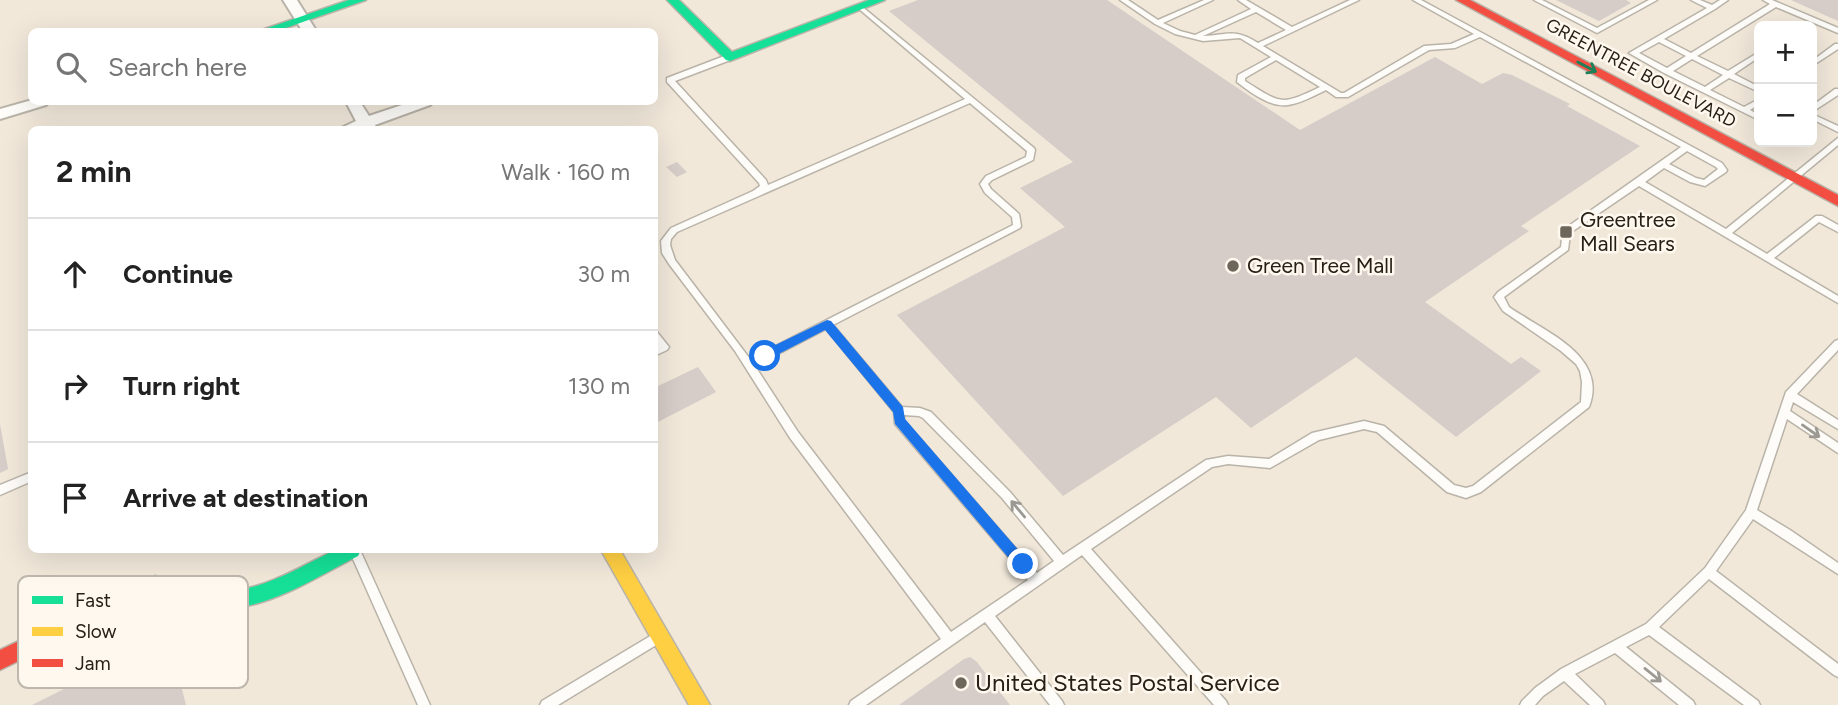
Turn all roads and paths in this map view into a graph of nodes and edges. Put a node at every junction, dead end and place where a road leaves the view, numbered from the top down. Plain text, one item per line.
1 (290, 0) edge
2 (360, 0) edge
3 (673, 0) edge
4 (879, 0) edge
5 (1123, 0) edge
6 (1210, 0) edge
7 (1241, 0) edge
8 (1356, 0) edge
9 (1416, 0) edge
10 (1462, 0) edge
11 (1488, 0) edge
12 (1538, 0) edge
13 (1654, 0) edge
14 (1694, 0) edge
15 (1725, 0) edge
16 (1766, 0) edge
17 (1709, 4) edge
18 (1775, 4) junction
19 (860, 7) junction
20 (1257, 9) junction
21 (1812, 20) joint
22 (1157, 23) junction
23 (306, 25) edge
24 (287, 28) edge
25 (1291, 30) junction
26 (1838, 31) edge
27 (1480, 34) junction
28 (1194, 37) junction
29 (1659, 39) junction
30 (1257, 46) junction
31 (1838, 46) edge
32 (1692, 55) junction
33 (730, 57) junction
34 (1275, 57) junction
35 (1754, 58) edge
36 (1817, 61) edge
37 (1667, 71) junction
38 (1729, 75) junction
39 (1324, 88) junction
40 (1754, 88) edge
41 (1705, 90) junction
42 (1838, 91) edge
43 (970, 100) junction
44 (1754, 104) edge
45 (31, 105) edge
46 (355, 105) edge
47 (418, 105) edge
48 (1817, 106) edge
49 (1745, 110) junction
50 (0, 114) edge
51 (1754, 115) edge
52 (1817, 119) edge
53 (368, 126) edge
54 (1838, 129) edge
55 (1838, 141) edge
56 (1687, 147) junction
57 (1665, 165) junction
58 (1802, 173) junction
59 (1639, 182) junction
60 (1838, 186) edge
61 (756, 193) junction
62 (1838, 201) edge
63 (1838, 229) edge
64 (1726, 234) junction
65 (1767, 258) junction
66 (1838, 300) edge
67 (827, 324) junction
68 (1837, 348) edge
69 (749, 364) junction
70 (1790, 395) junction
71 (899, 411) junction
72 (1784, 412) junction
73 (1838, 425) edge
74 (1838, 449) edge
75 (28, 478) edge
76 (0, 490) edge
77 (1751, 512) junction
78 (1083, 548) junction
79 (347, 553) edge
80 (355, 553) edge
81 (612, 553) edge
82 (1062, 562) junction
83 (1838, 569) edge
84 (1709, 572) junction
85 (1035, 580) junction
86 (248, 597) edge
87 (985, 614) junction
88 (1650, 628) junction
89 (660, 636) junction
90 (949, 639) junction
91 (1616, 646) junction
92 (18, 651) edge
93 (0, 660) edge
94 (1838, 671) edge
95 (1565, 673) junction
96 (424, 705) edge
97 (546, 705) edge
98 (700, 705) edge
99 (855, 705) edge
100 (1058, 705) edge
101 (1222, 705) edge
102 (1526, 705) edge
103 (1599, 705) edge
104 (1689, 705) edge
105 (1754, 705) edge

1 - 23 street
2 - 23 street
3 - 33 street
4 - 19 street
5 - 22 lane
6 - 22 lane
7 - 20 lane
8 - 25 lane
9 - 27 lane
10 -> 58 street, GREENTREE BOULEVARD
11 - 58 street, GREENTREE BOULEVARD
12 - 13 lane
14 - 17 lane
15 - 17 lane
16 - 18 lane
17 - 29 lane
18 - 21 lane
18 - 32 lane
19 - 33 street
19 - 43 lane
20 - 25 lane
20 - 28 lane
21 - 26 lane
22 - 28 lane
23 - 24 street
25 - 30 lane
27 - 39 lane
27 - 56 lane
28 - 30 lane
29 - 32 lane
29 - 37 lane
30 - 34 lane
31 - 36 lane
32 - 37 lane
32 - 38 lane
33 - 61 lane
34 - 39 lane
34 - 39 lane
35 - 38 lane
37 - 41 lane
38 - 40 lane
38 - 41 lane
41 - 49 lane
42 - 48 lane
43 - 61 lane
43 - 67 lane
44 - 49 lane
45 - 50 street
46 - 53 street
47 - 53 street
49 - 51 lane
52 - 54 lane
55 - 58 lane
56 - 57 lane
56 - 57 lane
57 - 59 lane
58 - 60 street, GREENTREE BOULEVARD
58 - 62 street, GREENTREE BOULEVARD
58 - 64 lane
59 - 64 lane
59 - 78 lane
61 - 69 lane
63 - 65 lane
64 - 65 lane
65 - 66 lane
67 - 69 lane
67 - 71 lane
68 - 70 lane
69 - 90 lane
70 - 72 lane
70 - 73 lane
82 -> 71 lane
71 - 85 lane
72 -> 74 lane
72 - 77 lane
75 - 76 lane
77 - 83 lane
77 - 84 lane
78 - 82 lane
78 - 101 lane
79 - 86 street
80 - 96 lane
81 - 89 street
82 - 85 lane
84 - 88 lane
84 - 94 lane
85 - 87 lane
87 - 90 lane
87 - 100 lane
88 - 91 lane
88 - 105 lane
89 - 97 lane
89 - 98 street
90 - 99 lane
91 - 95 lane
91 -> 104 lane
92 - 93 street
95 - 102 lane
95 - 103 lane

